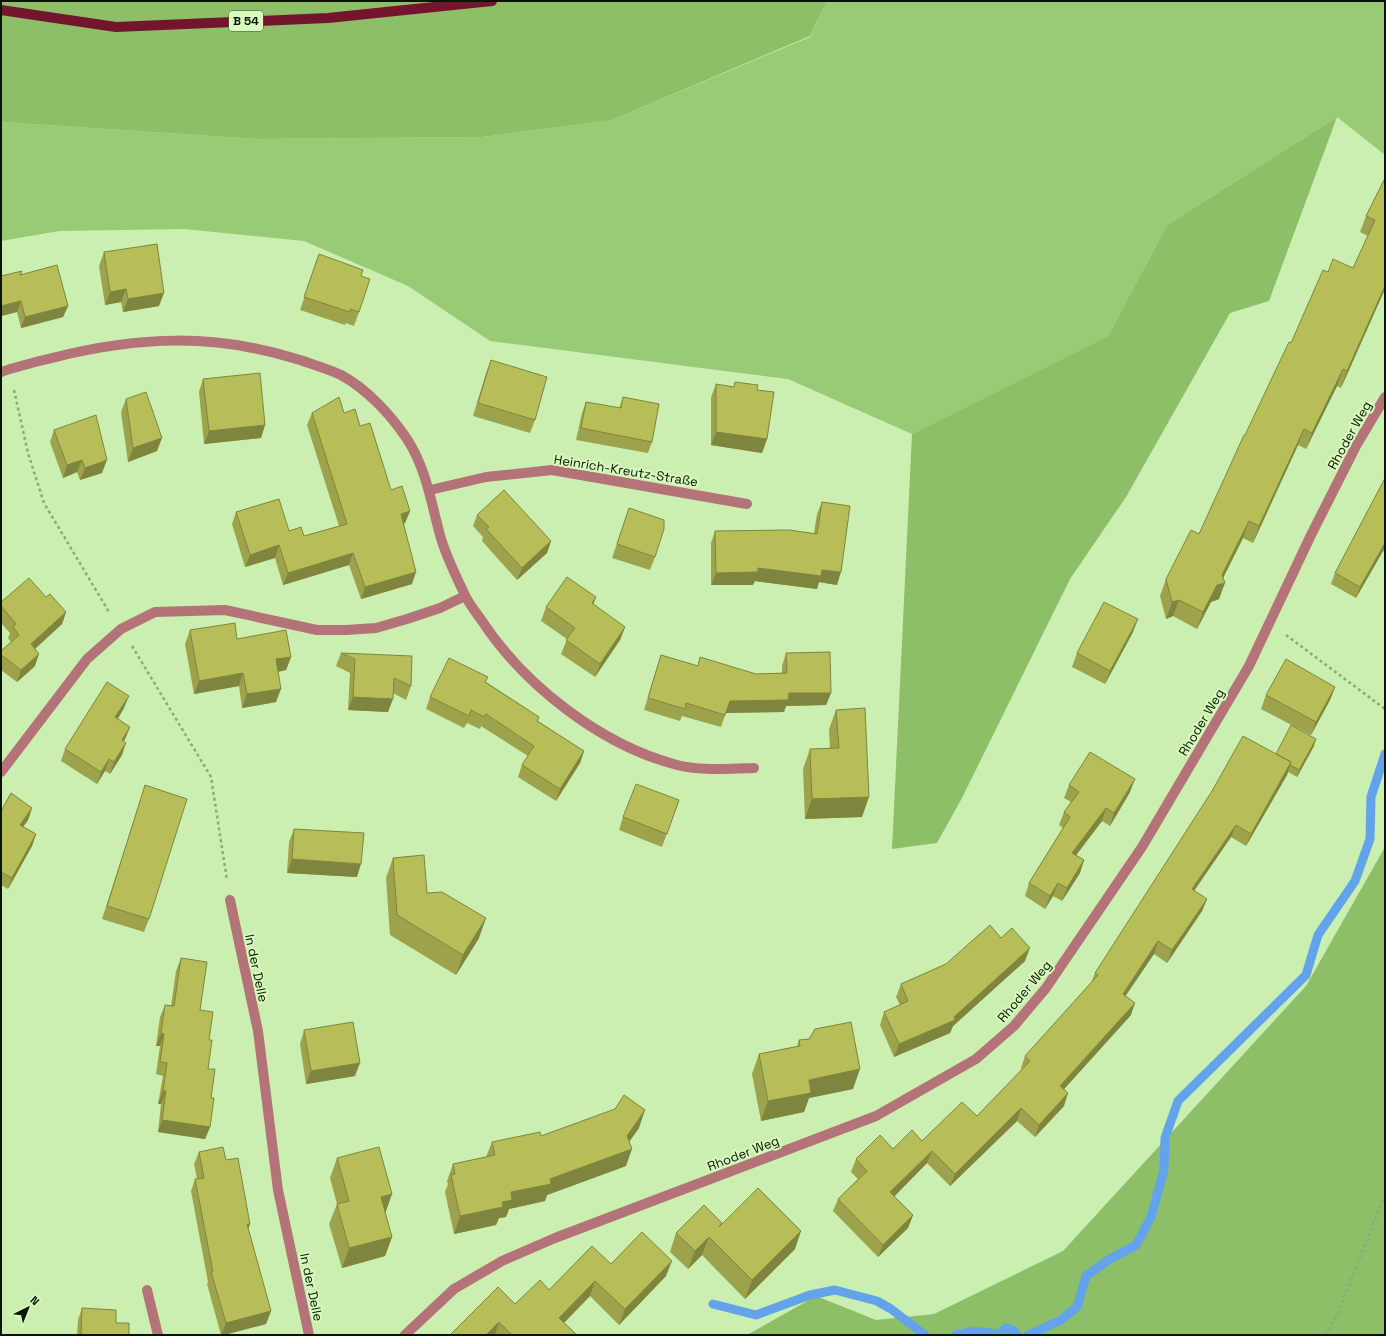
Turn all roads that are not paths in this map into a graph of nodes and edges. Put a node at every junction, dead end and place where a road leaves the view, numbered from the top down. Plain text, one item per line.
1 (492, 1) edge
2 (1, 10) edge
3 (5, 370) edge
4 (1385, 397) edge
5 (430, 490) junction
6 (747, 504) dead end
7 (465, 596) junction
8 (754, 768) dead end
9 (1, 772) edge
10 (230, 900) road end
11 (147, 1290) dead end
12 (158, 1335) edge
13 (309, 1335) edge
14 (405, 1335) edge

1 - 2 main road, B 54
3 - 5 street
4 - 14 street, Rhoder Weg
5 - 6 street, Heinrich-Kreutz-Straße
5 - 7 street
7 - 8 street
7 - 9 street
10 - 13 street, In der Delle
11 - 12 street

